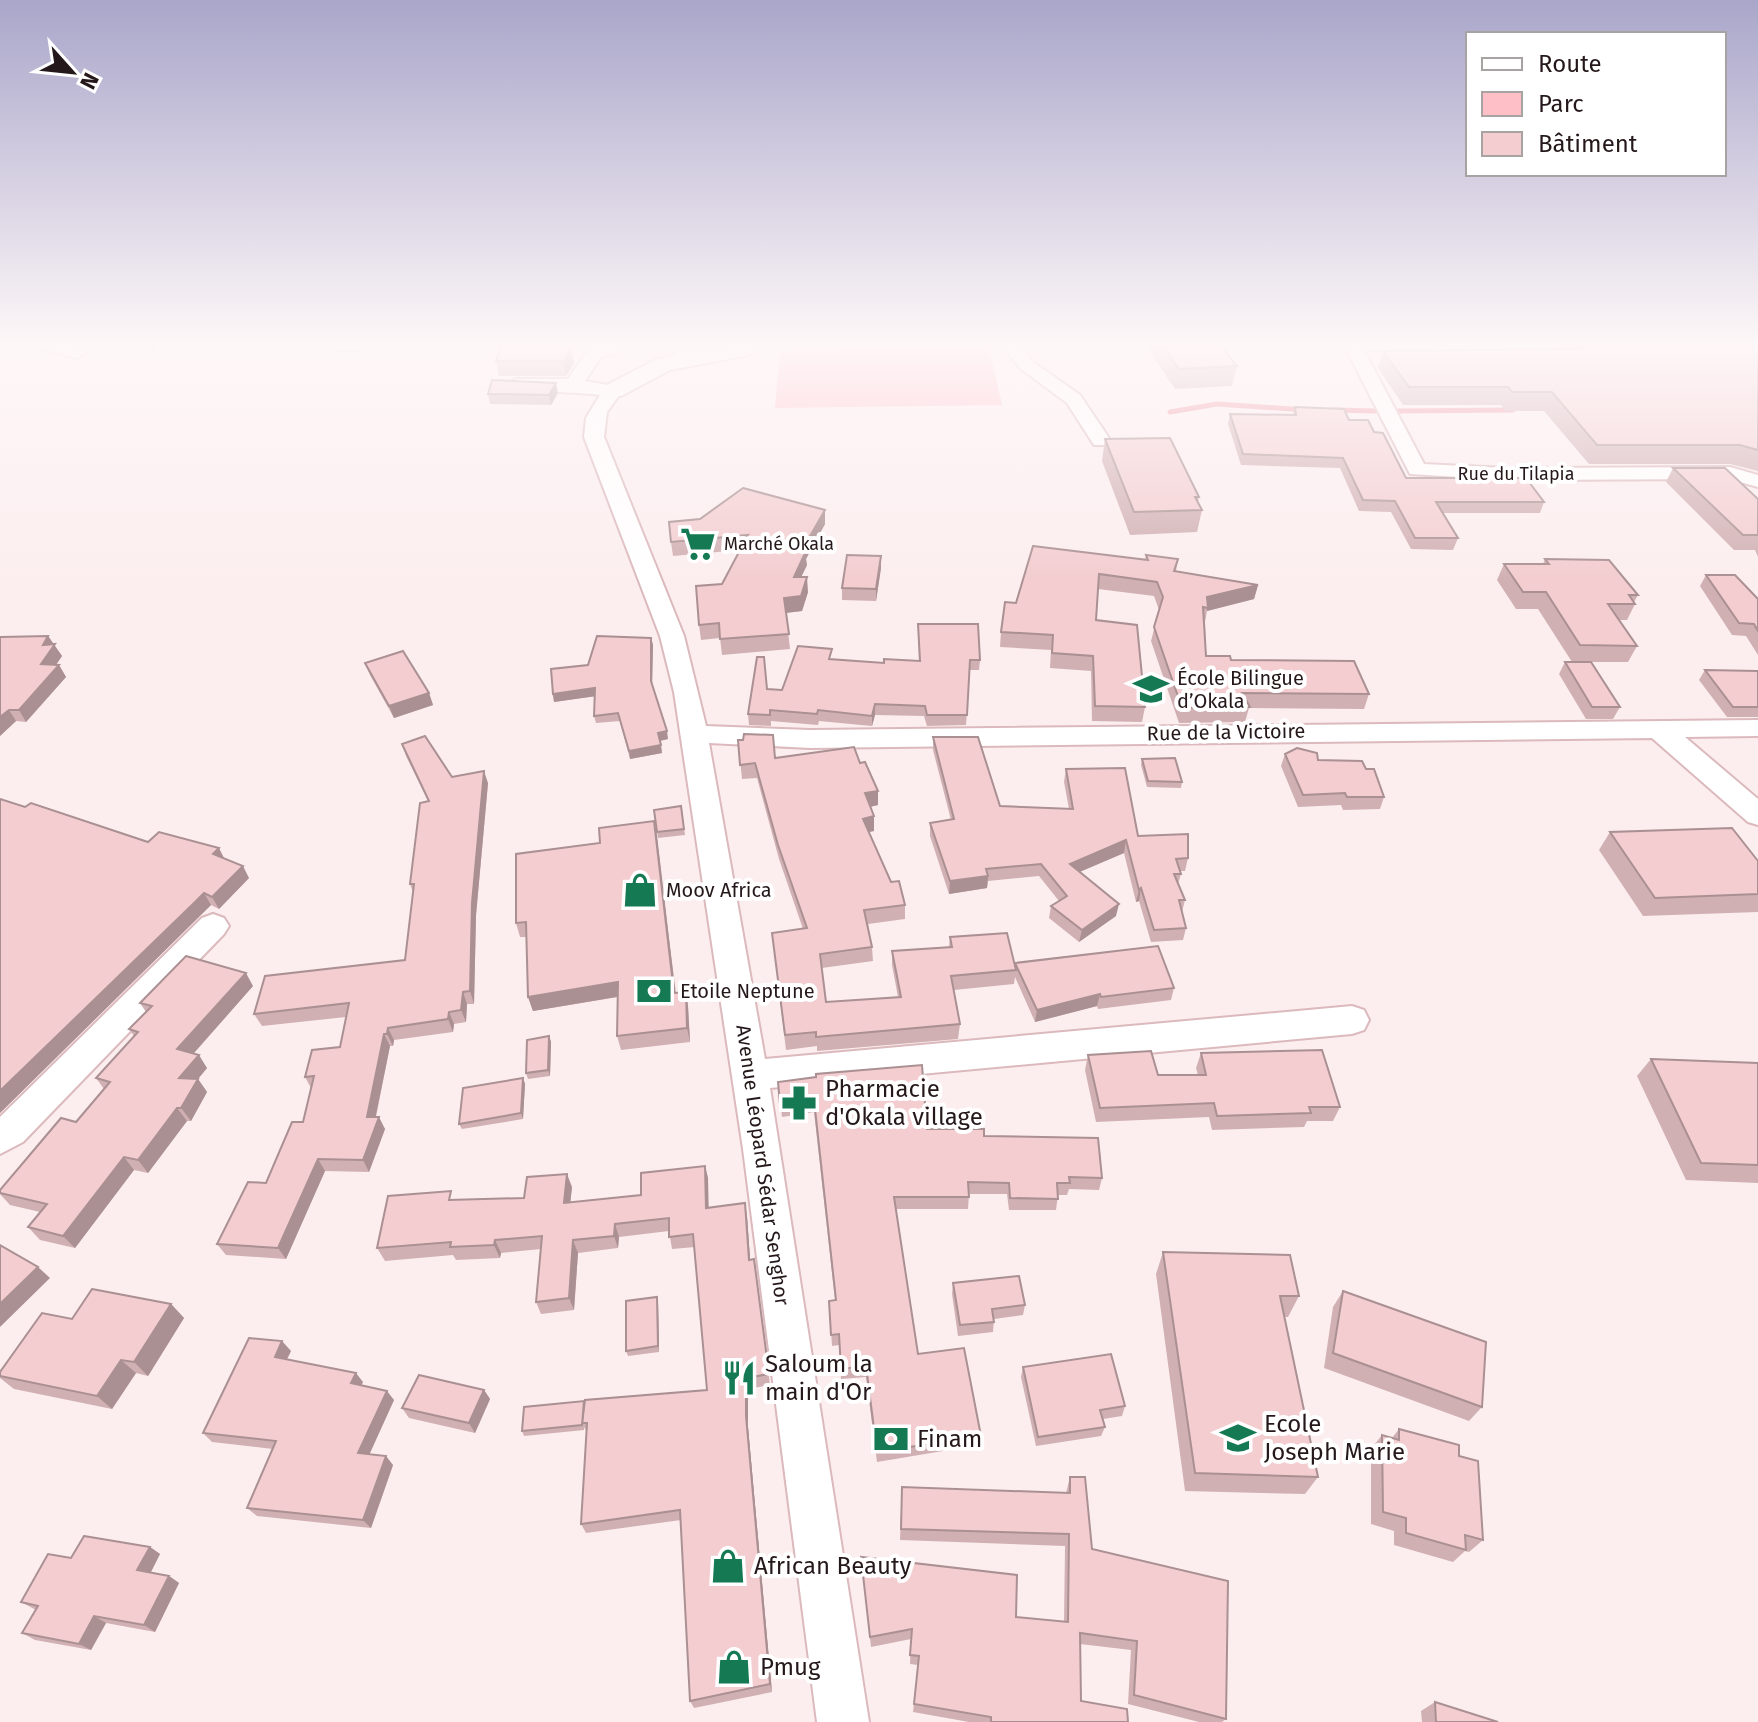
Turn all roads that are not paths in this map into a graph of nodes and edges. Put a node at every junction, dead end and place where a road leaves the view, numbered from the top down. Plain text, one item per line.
1 (595, 421) edge
2 (1089, 421) edge
3 (1392, 421) edge
4 (1101, 441) dead end
5 (1758, 481) edge
6 (1758, 728) edge
7 (1660, 730) junction
8 (694, 734) junction
9 (1758, 815) edge
10 (213, 926) dead end
11 (1352, 1020) dead end
12 (749, 1075) junction
13 (0, 1138) edge
14 (843, 1722) edge

1 - 8 street, Avenue Léopard Sédar Senghor
2 - 4 street
3 - 5 street, Rue du Tilapia
6 - 7 street, Rue de la Victoire
7 - 8 street, Rue de la Victoire
7 - 9 street
8 - 12 street, Avenue Léopard Sédar Senghor
10 - 13 street
11 - 12 street
12 - 14 street, Avenue Léopard Sédar Senghor

